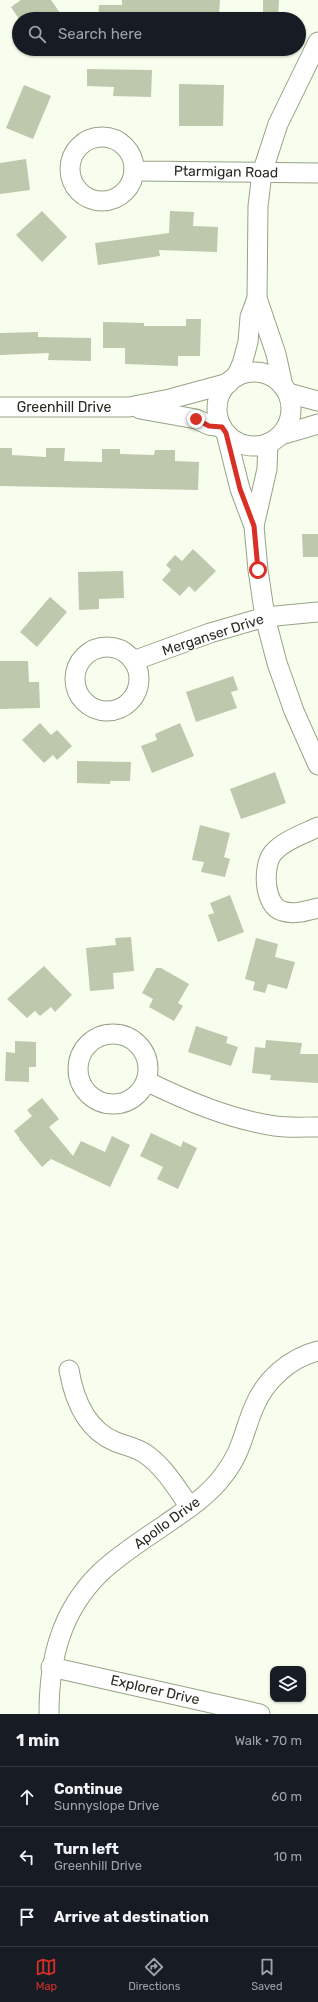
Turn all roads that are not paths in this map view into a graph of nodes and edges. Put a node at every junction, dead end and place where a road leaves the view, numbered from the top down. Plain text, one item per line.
1 (318, 42) edge
2 (134, 169) dead end
3 (262, 173) junction
4 (318, 173) edge
5 (257, 298) junction
6 (233, 380) junction
7 (285, 390) junction
8 (318, 401) edge
9 (0, 407) edge
10 (129, 407) junction
11 (318, 424) edge
12 (224, 430) junction
13 (275, 439) junction
14 (254, 526) junction
15 (318, 612) edge
16 (265, 617) junction
17 (133, 661) dead end
18 (318, 765) edge
19 (318, 827) edge
20 (318, 908) edge
21 (146, 1081) dead end
22 (318, 1127) edge
23 (318, 1351) edge
24 (69, 1370) dead end
25 (190, 1507) junction
26 (51, 1667) junction
27 (49, 1714) edge
28 (260, 1714) edge

1 - 3 street
2 - 3 street, Ptarmigan Road
3 - 4 street, Ptarmigan Road
3 - 5 street
5 - 6 street
5 - 7 street
6 - 7 street
6 - 10 street, Greenhill Drive
6 - 12 street
7 - 8 street
7 - 13 street
9 - 10 street, Greenhill Drive
10 - 12 street, Greenhill Drive
11 - 13 street
12 - 13 street
12 - 14 street
13 - 14 street
14 - 16 street
15 - 16 street, Merganser Drive
16 - 17 street, Merganser Drive
16 - 18 street
19 - 20 street
21 - 22 street
23 - 25 street, Apollo Drive
24 - 25 street
25 - 26 street, Apollo Drive
26 - 27 street, Apollo Drive
26 - 28 street, Explorer Drive

